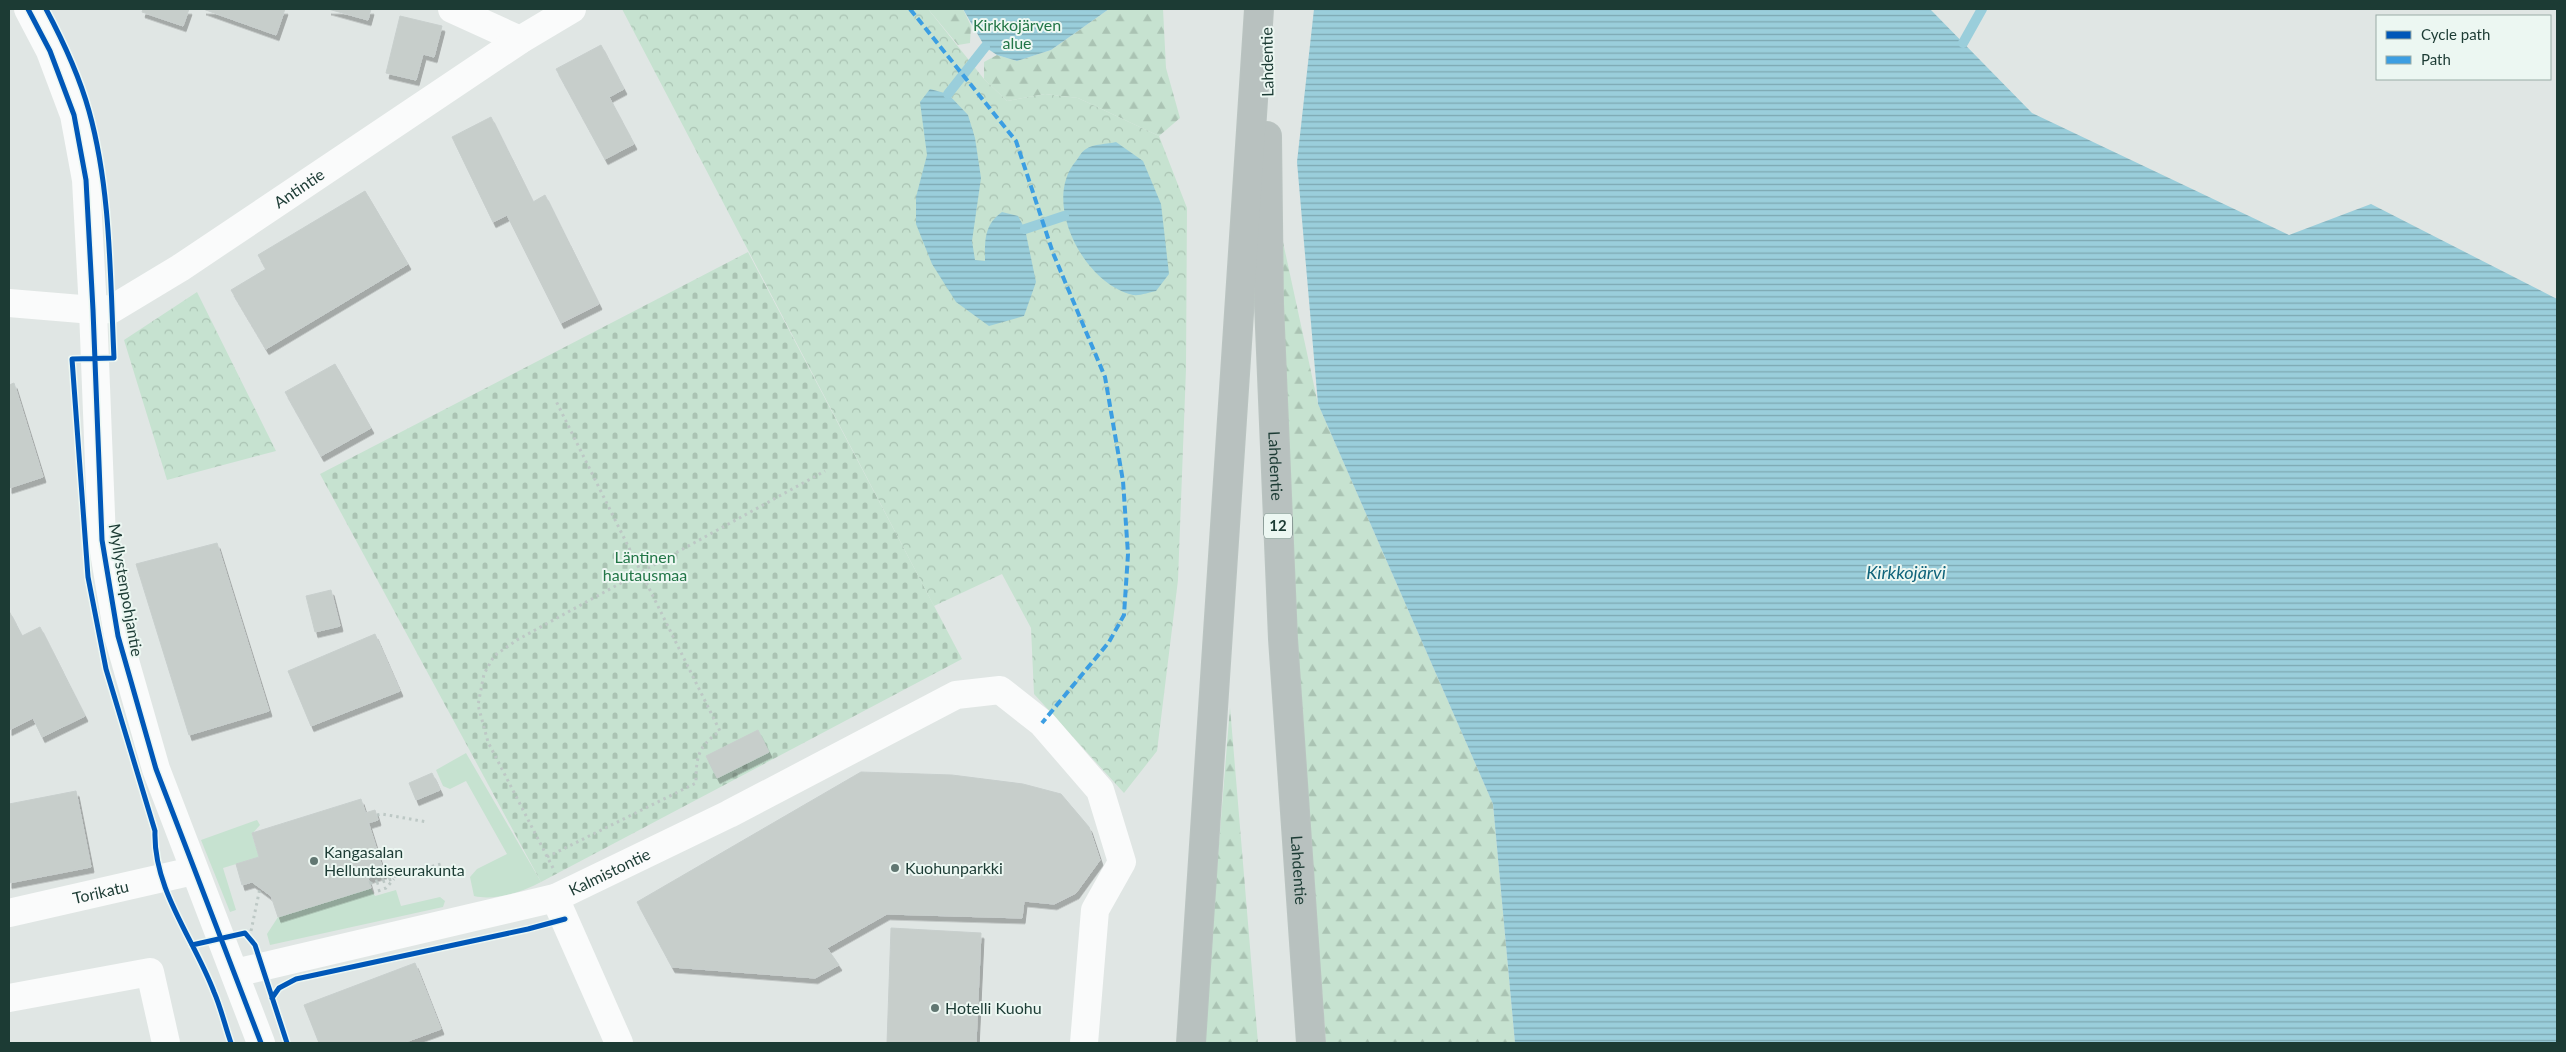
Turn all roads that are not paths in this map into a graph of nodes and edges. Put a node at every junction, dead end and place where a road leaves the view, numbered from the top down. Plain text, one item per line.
1 (28, 9) edge
2 (452, 9) edge
3 (572, 9) edge
4 (1258, 9) edge
5 (1266, 9) edge
6 (520, 40) junction
7 (9, 303) edge
8 (93, 310) junction
9 (193, 871) junction
10 (560, 896) junction
11 (9, 913) edge
12 (235, 973) junction
13 (9, 998) edge
14 (166, 1043) edge
15 (261, 1043) edge
16 (620, 1043) edge
17 (1084, 1043) edge
18 (1191, 1043) edge
19 (1311, 1043) edge

1 - 8 street, Myllystenpohjantie
2 - 6 street
3 - 6 street, Antintie
4 - 18 highway
5 - 19 highway, Lahdentie / 12
6 - 8 street, Antintie
7 - 8 street, Antintie
8 - 9 street, Myllystenpohjantie
9 - 11 street, Torikatu
9 - 12 street, Myllystenpohjantie
10 - 12 street, Kalmistontie
10 - 16 street
10 - 17 street, Kalmistontie
12 - 15 street, Myllystenpohjantie
13 - 14 street

